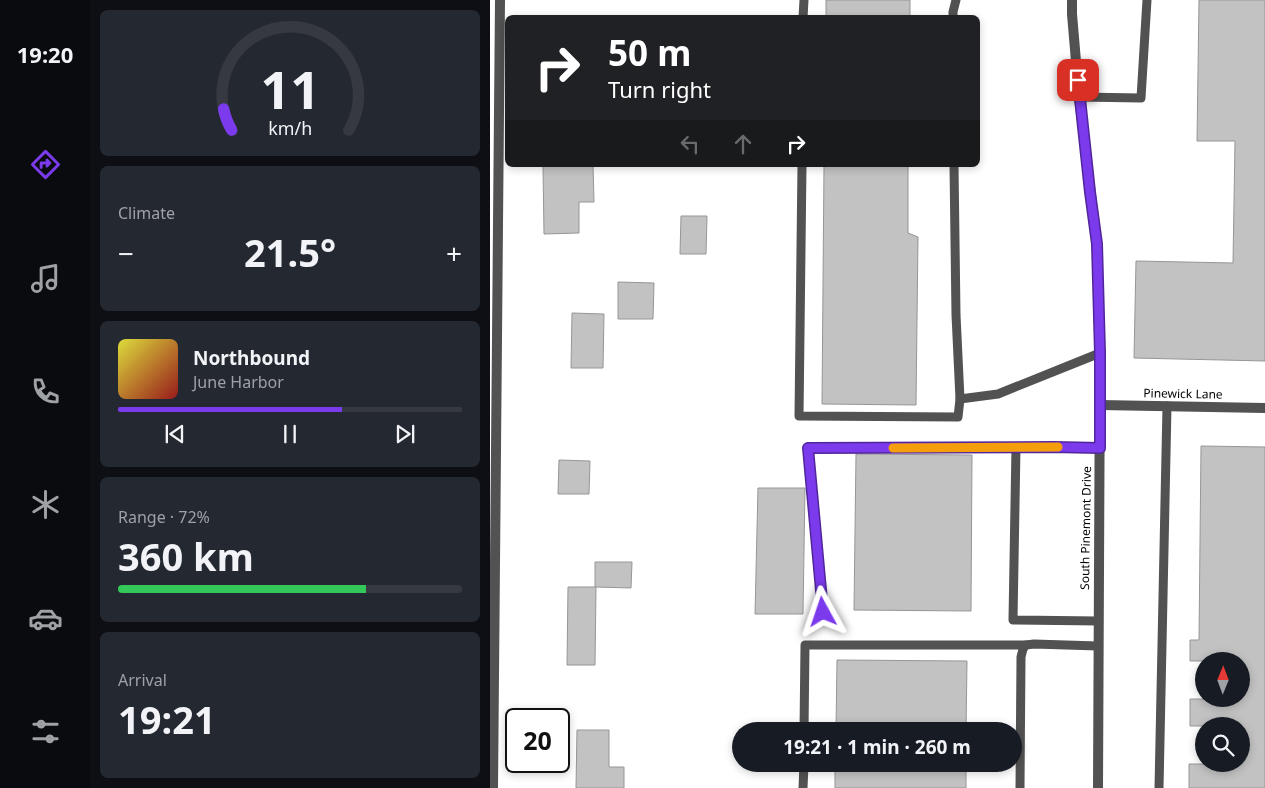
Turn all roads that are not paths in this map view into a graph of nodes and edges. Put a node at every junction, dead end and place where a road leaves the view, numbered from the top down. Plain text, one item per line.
1 (500, 0) edge
2 (804, 0) edge
3 (956, 0) edge
4 (1072, 0) edge
5 (1147, 0) edge
6 (803, 15) edge
7 (953, 15) edge
8 (1079, 97) junction
9 (802, 167) edge
10 (954, 167) edge
11 (494, 234) edge
12 (1100, 353) junction
13 (960, 399) junction
14 (1100, 405) junction
15 (1166, 406) junction
16 (1265, 408) edge
17 (1016, 447) junction
18 (1100, 448) junction
19 (823, 612) dead end
20 (1098, 621) junction
21 (1026, 646) junction
22 (1098, 646) junction
23 (804, 722) edge
24 (804, 772) edge
25 (493, 788) edge
26 (803, 788) edge
27 (1020, 788) edge
28 (1098, 788) edge
29 (1159, 788) edge

1 - 11 street
2 - 6 lane
3 - 7 lane
4 - 8 street, South Pinemont Drive
5 - 8 lane
8 - 12 street, South Pinemont Drive
9 - 13 lane
10 - 13 lane
11 - 25 street
12 - 13 lane
12 - 14 street, South Pinemont Drive
14 - 15 street, Pinewick Lane
14 - 18 street, South Pinemont Drive
15 - 16 street, Pinewick Lane
15 - 29 lane
17 - 18 lane
17 - 19 lane
17 - 20 lane
18 - 20 street, South Pinemont Drive
20 - 22 street, South Pinemont Drive
21 - 22 lane
21 - 23 lane
21 - 27 lane
22 - 28 street, South Pinemont Drive
24 - 26 lane

